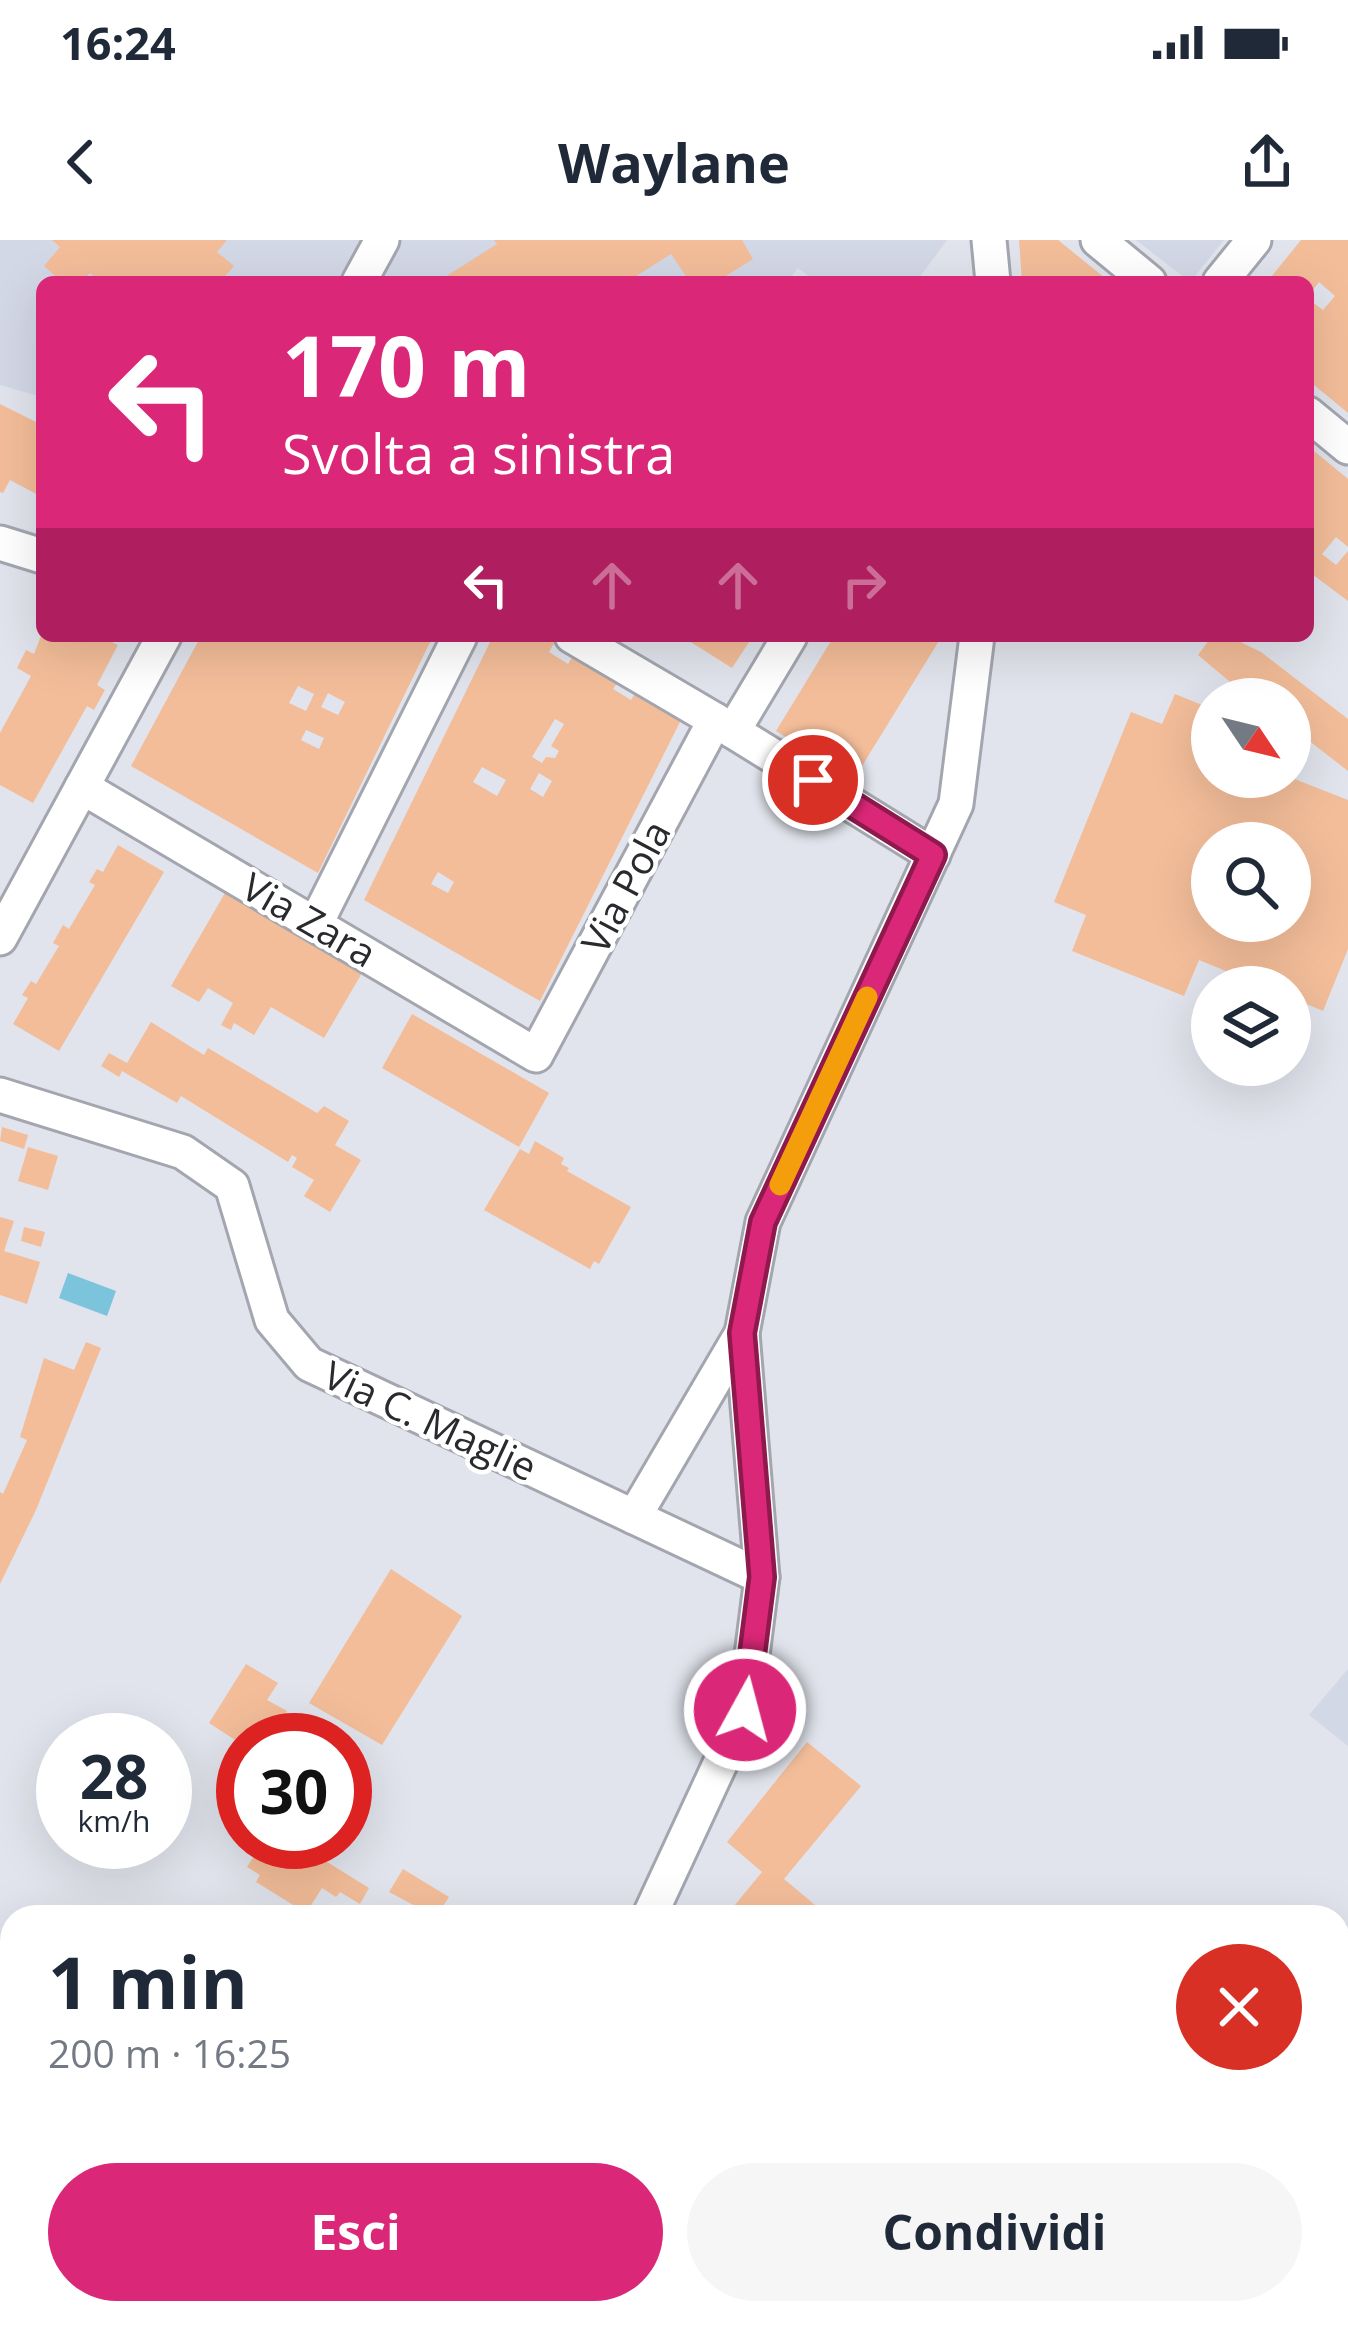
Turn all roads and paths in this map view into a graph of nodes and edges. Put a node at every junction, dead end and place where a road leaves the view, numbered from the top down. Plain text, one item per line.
1 (382, 240) edge
2 (989, 240) edge
3 (1099, 240) edge
4 (1254, 240) edge
5 (361, 276) edge
6 (992, 276) edge
7 (1142, 276) edge
8 (1225, 276) edge
9 (1314, 419) edge
10 (1348, 447) edge
11 (0, 542) edge
12 (36, 554) edge
13 (161, 642) edge
14 (457, 642) edge
15 (582, 642) edge
16 (786, 642) edge
17 (976, 642) edge
18 (724, 725) junction
19 (82, 787) junction
20 (933, 855) junction
21 (316, 923) junction
22 (0, 938) edge
23 (536, 1055) joint
24 (0, 1095) edge
25 (742, 1333) junction
26 (634, 1517) junction
27 (762, 1577) junction
28 (655, 1905) edge

1 - 5 street
2 - 6 street
3 - 7 street
4 - 8 street
9 - 10 street
11 - 12 street
13 - 19 street
14 - 21 street
15 - 18 street
16 - 18 street, Via Pola
17 - 20 street
18 - 20 street
18 - 23 street, Via Pola
19 - 21 street, Via Zara
19 - 22 street
20 - 25 street
21 - 23 street, Via Zara
24 - 26 street, Via C. Maglie
25 - 26 street
25 - 27 street
26 - 27 street, Via C. Maglie
27 - 28 street

